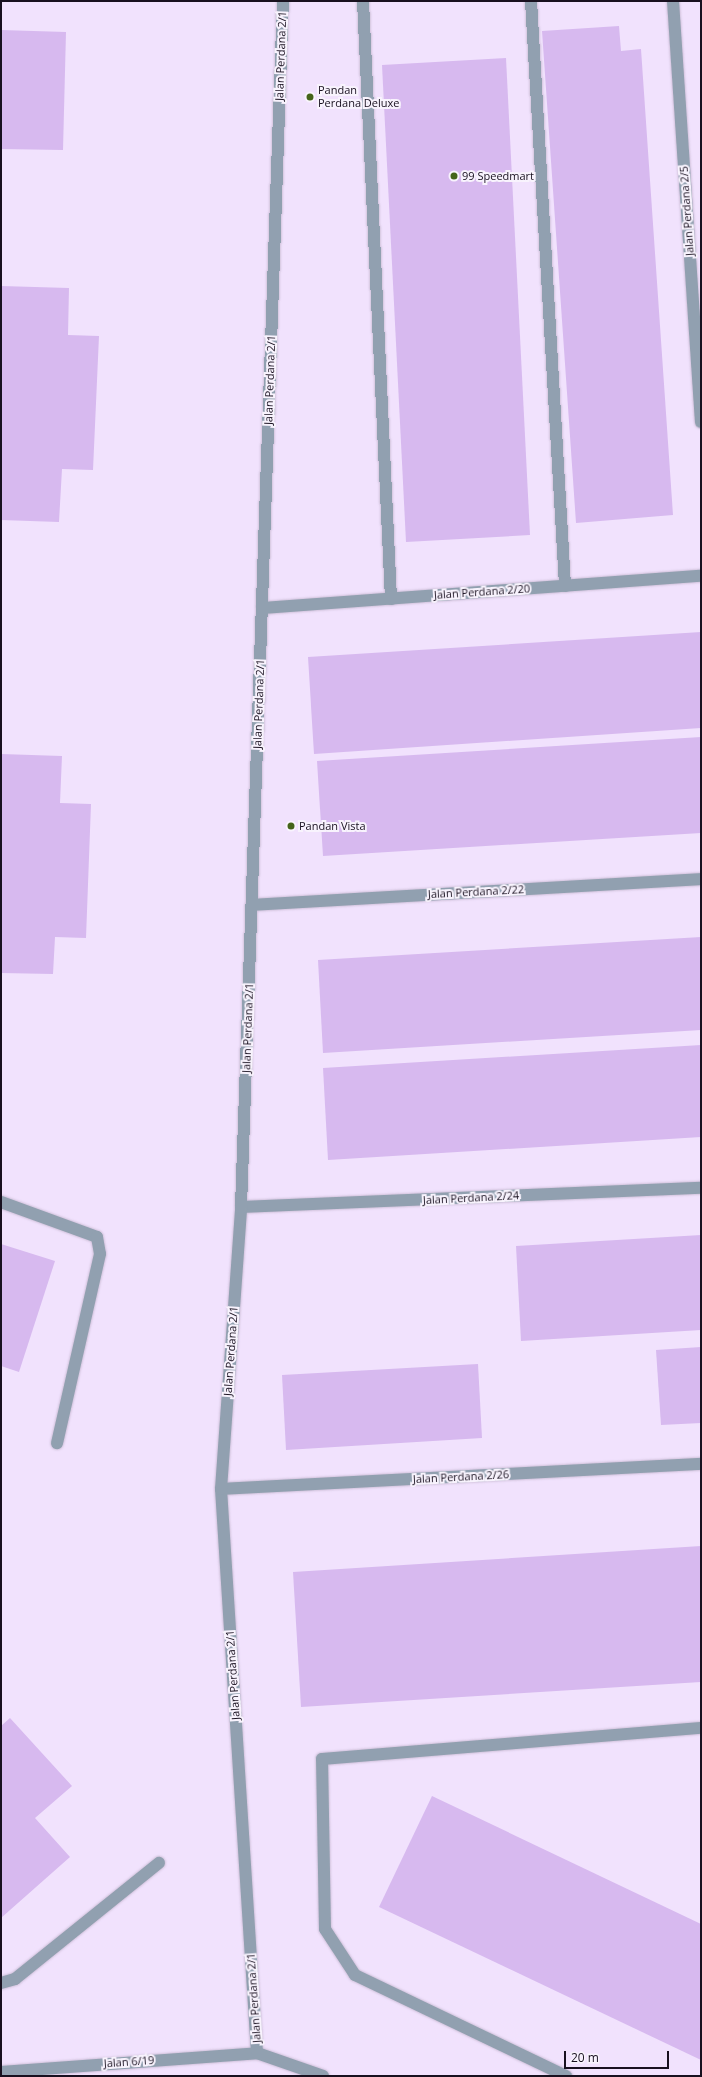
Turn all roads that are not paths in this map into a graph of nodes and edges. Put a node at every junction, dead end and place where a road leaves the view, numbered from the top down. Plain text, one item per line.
1 (283, 1) edge
2 (363, 1) edge
3 (531, 1) edge
4 (673, 1) edge
5 (696, 262) edge
6 (701, 422) edge
7 (701, 576) edge
8 (565, 586) junction
9 (391, 599) junction
10 (262, 608) junction
11 (701, 880) edge
12 (252, 905) junction
13 (701, 1188) edge
14 (1, 1202) edge
15 (242, 1207) junction
16 (57, 1443) dead end
17 (701, 1464) edge
18 (221, 1490) junction
19 (701, 1728) edge
20 (159, 1863) dead end
21 (1, 1983) edge
22 (257, 2053) junction
23 (1, 2072) edge
24 (323, 2076) edge
25 (566, 2076) edge

1 - 10 street, Jalan Perdana 2/1
2 - 9 street
3 - 8 street
4 - 5 street, Jalan Perdana 2/5
5 - 6 street, Jalan Perdana 2/5
7 - 8 street, Jalan Perdana 2/20
8 - 9 street, Jalan Perdana 2/20
9 - 10 street, Jalan Perdana 2/20
10 - 12 street, Jalan Perdana 2/1
11 - 12 street, Jalan Perdana 2/22
12 - 15 street, Jalan Perdana 2/1
13 - 15 street, Jalan Perdana 2/24
14 - 16 street
15 - 18 street, Jalan Perdana 2/1
17 - 18 street, Jalan Perdana 2/26
18 - 22 street, Jalan Perdana 2/1
19 - 25 street
20 - 21 street
22 - 23 street, Jalan 6/19
22 - 24 street

